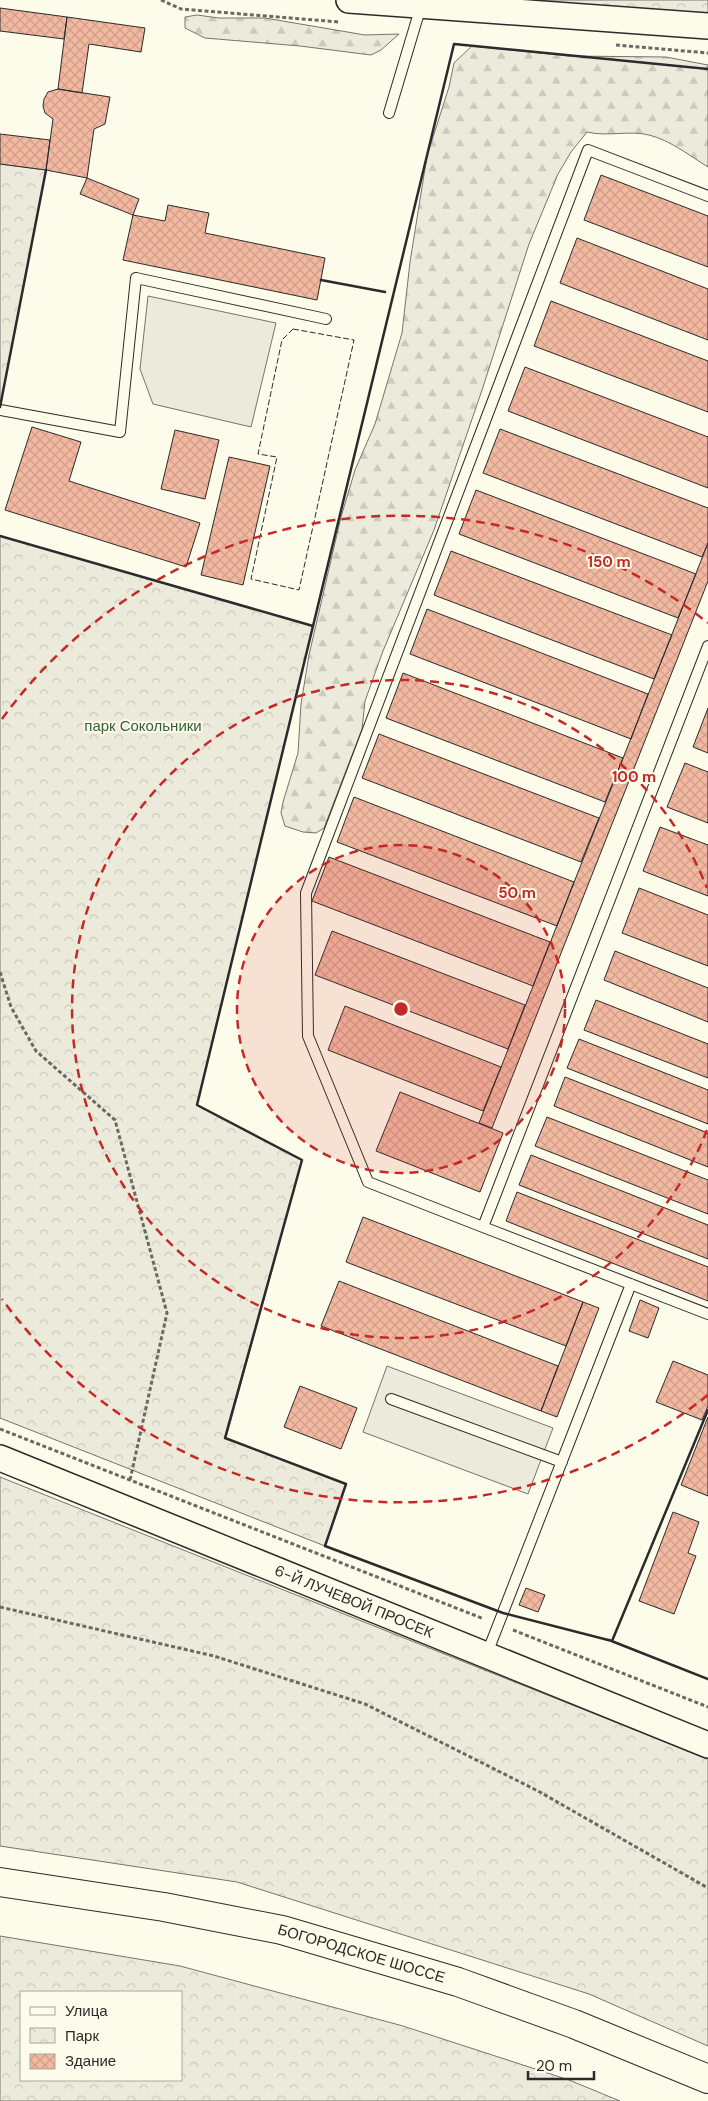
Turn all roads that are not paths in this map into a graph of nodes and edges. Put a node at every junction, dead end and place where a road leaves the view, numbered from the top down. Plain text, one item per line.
1 (349, 0) edge
2 (421, 6) junction
3 (708, 26) edge
4 (389, 113) dead end
5 (708, 196) edge
6 (326, 319) dead end
7 (0, 410) edge
8 (708, 646) edge
9 (483, 1227) junction
10 (631, 1284) junction
11 (708, 1314) edge
12 (391, 1399) dead end
13 (0, 1458) edge
14 (562, 1462) junction
15 (486, 1656) junction
16 (708, 1746) edge
17 (0, 1882) edge
18 (708, 2079) edge

1 - 2 street
2 - 3 street
2 - 4 lane
5 - 9 lane
6 - 7 lane
8 - 9 lane
9 - 10 lane
10 - 11 lane
10 - 14 lane
12 - 14 lane
13 - 15 street, 6-Й ЛУЧЕВОЙ ПРОСЕК
14 - 15 lane
15 - 16 street, 6-Й ЛУЧЕВОЙ ПРОСЕК
17 - 18 main road, БОГОРОДСКОЕ ШОССЕ

